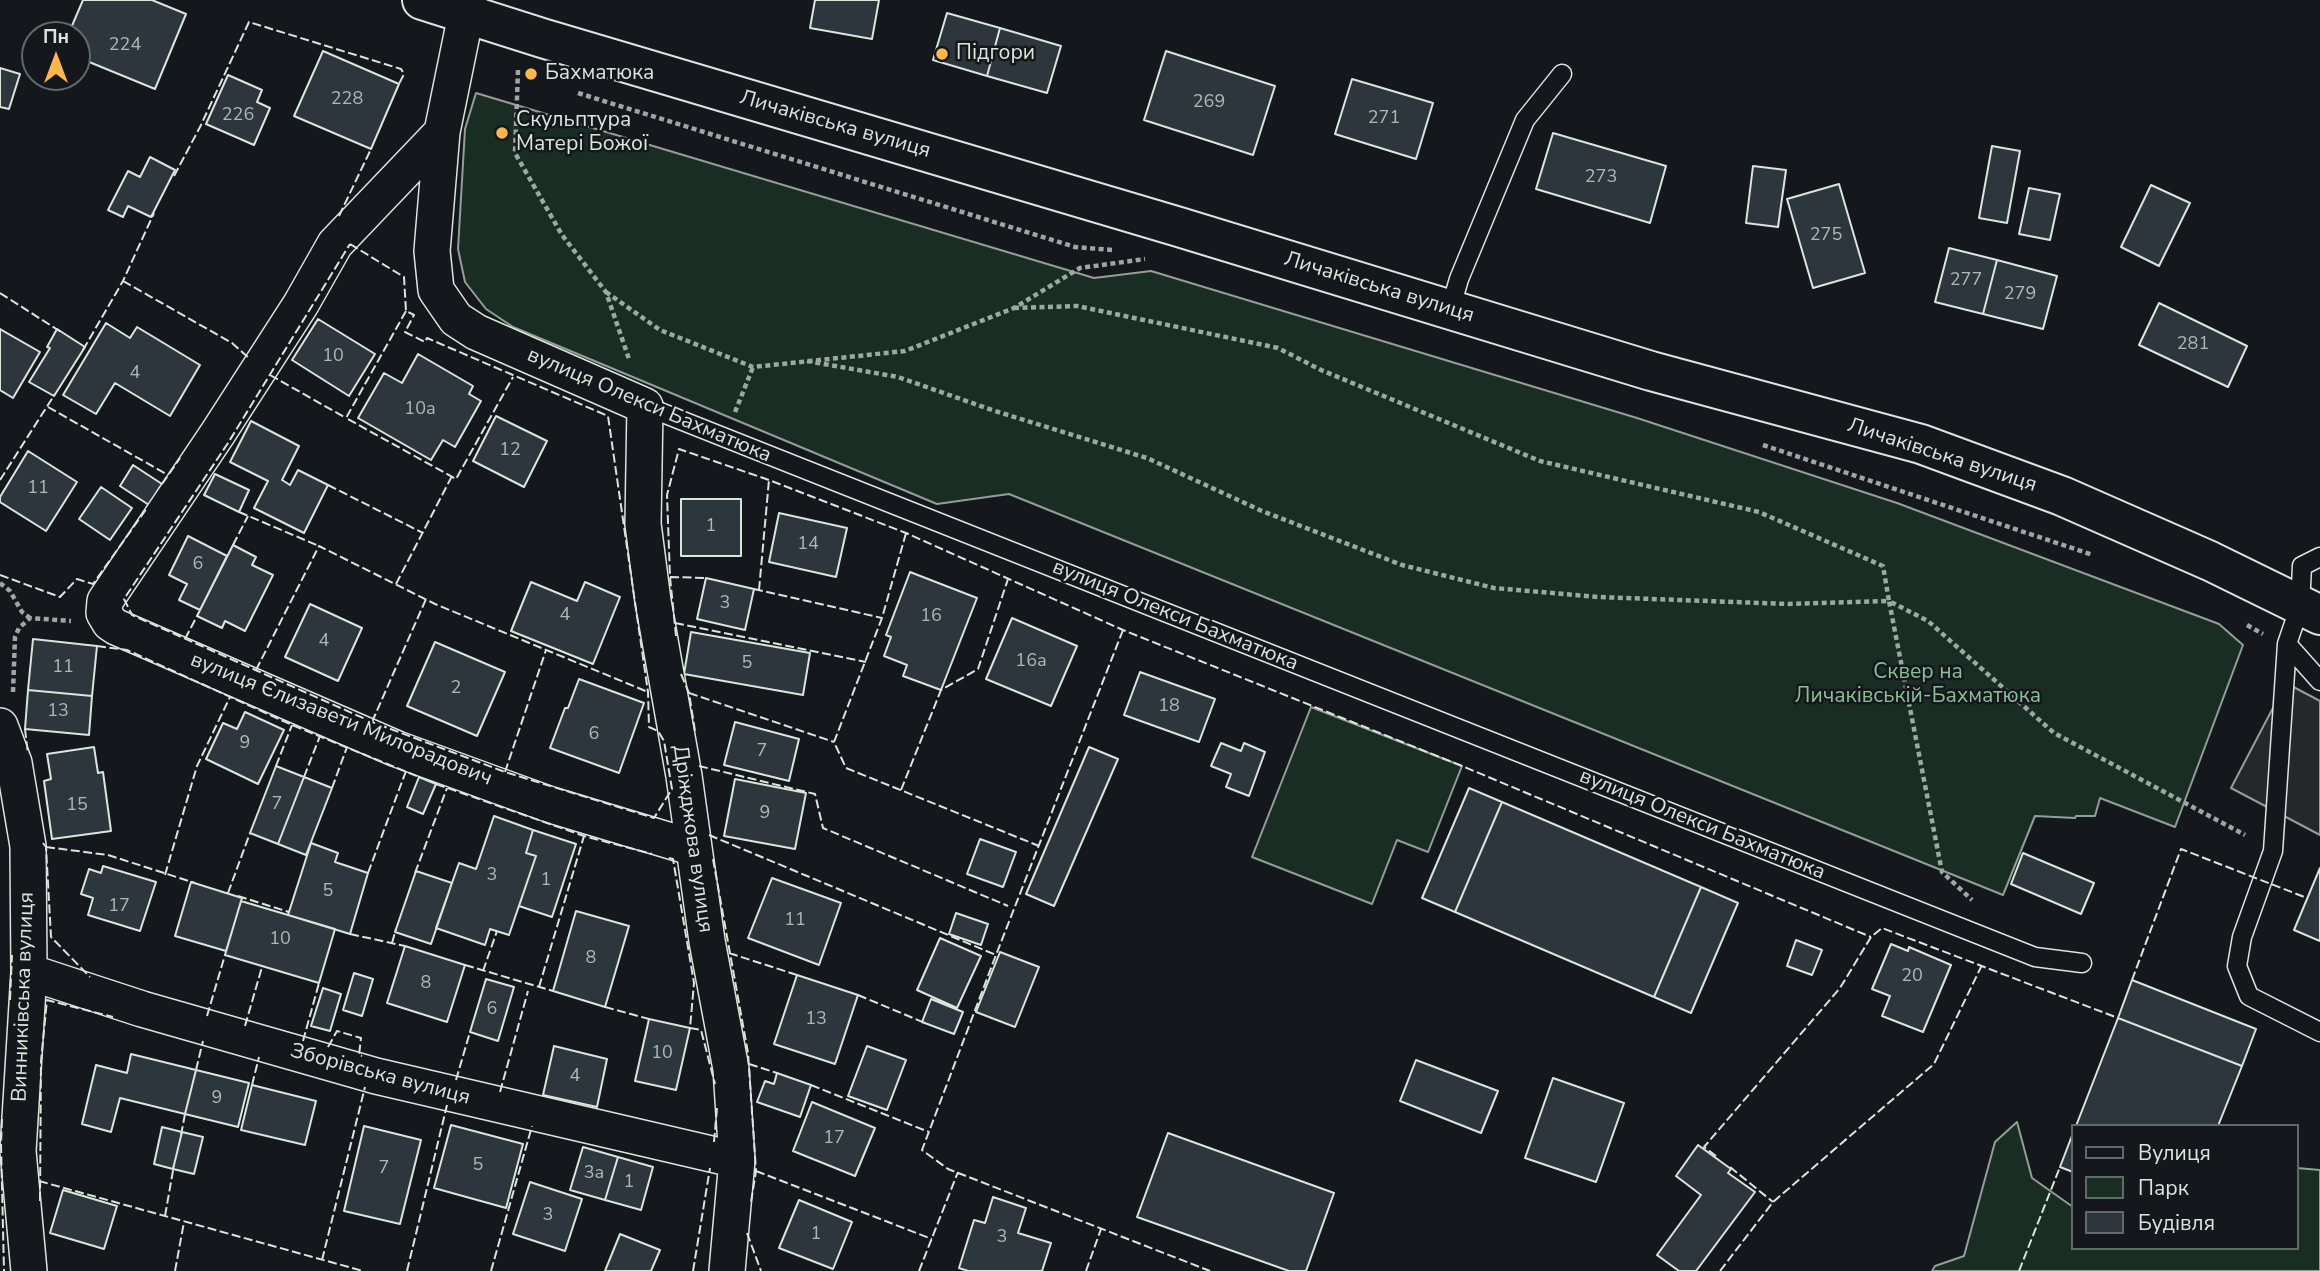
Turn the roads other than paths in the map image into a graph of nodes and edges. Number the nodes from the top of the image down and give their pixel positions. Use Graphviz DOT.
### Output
graph roads {
  1 [pos="422,0"];
  2 [pos="467,6"];
  3 [pos="1562,74"];
  4 [pos="442,132"];
  5 [pos="1450,310"];
  6 [pos="645,406"];
  7 [pos="2320,557"];
  8 [pos="2310,610"];
  9 [pos="2287,644"];
  10 [pos="2320,681"];
  11 [pos="5,726"];
  12 [pos="694,848"];
  13 [pos="2082,963"];
  14 [pos="29,972"];
  15 [pos="2320,1032"];
  16 [pos="737,1160"];
  17 [pos="29,1271"];
  18 [pos="727,1271"];
  1 -- 2 [label="main road, Личаківська вулиця"];
  2 -- 4 [label="street, вулиця Олекси Бахматюка"];
  2 -- 5 [label="main road, Личаківська вулиця"];
  3 -- 5 [label="lane"];
  4 -- 6 [label="street, вулиця Олекси Бахматюка"];
  4 -- 12 [label="street, вулиця Єлизавети Милорадович"];
  5 -- 8 [label="main road, Личаківська вулиця"];
  6 -- 12 [label="street, Дріжджова вулиця"];
  6 -- 13 [label="lane, вулиця Олекси Бахматюка"];
  7 -- 8 [label="lane"];
  8 -- 9 [label="lane"];
  9 -- 10 [label="lane"];
  9 -- 15 [label="lane"];
  11 -- 14 [label="street, Винниківська вулиця"];
  12 -- 16 [label="street, Дріжджова вулиця"];
  14 -- 16 [label="street, Зборівська вулиця"];
  14 -- 17 [label="street, Винниківська вулиця"];
  16 -- 18 [label="street, Дріжджова вулиця"];
}
